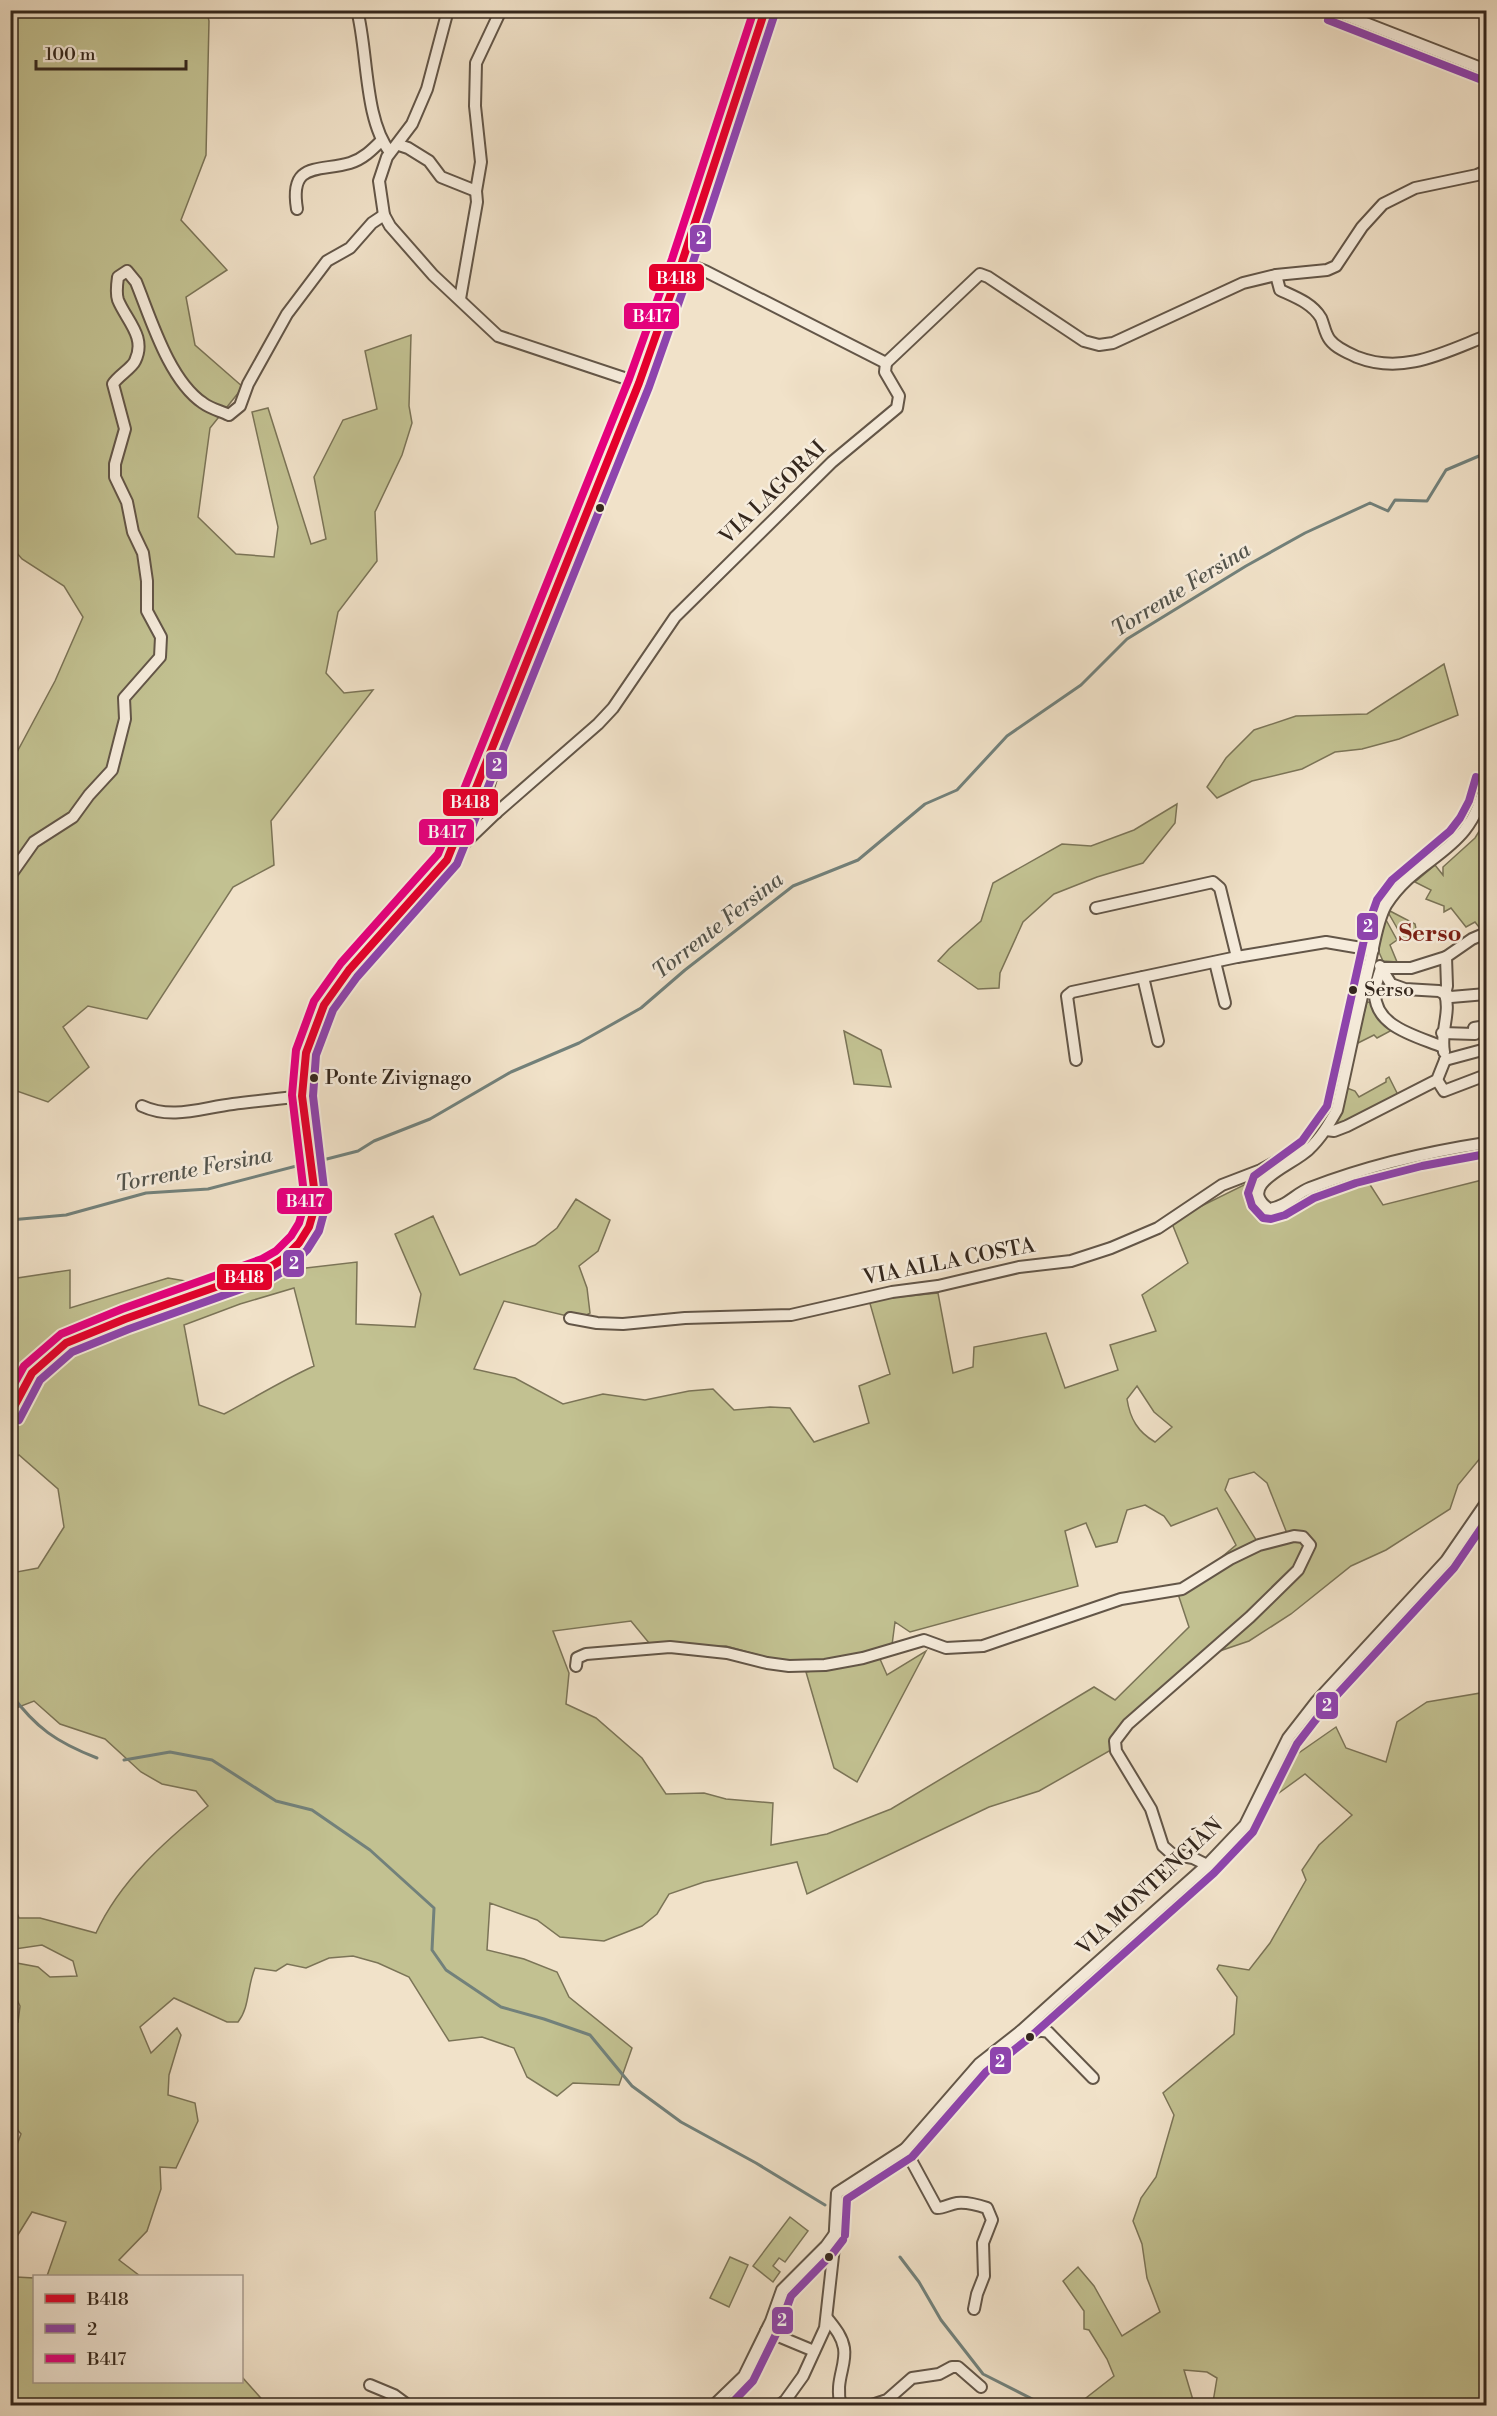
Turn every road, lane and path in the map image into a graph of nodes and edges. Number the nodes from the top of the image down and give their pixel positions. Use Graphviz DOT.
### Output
graph roads {
  1 [pos="357,10"];
  2 [pos="448,10"];
  3 [pos="501,10"];
  4 [pos="765,10"];
  5 [pos="1332,10"];
  6 [pos="1486,70"];
  7 [pos="381,141"];
  8 [pos="394,148"];
  9 [pos="1486,171"];
  10 [pos="476,191"];
  11 [pos="297,209"];
  12 [pos="384,215"];
  13 [pos="682,262"];
  14 [pos="1276,275"];
  15 [pos="460,299"];
  16 [pos="1486,336"];
  17 [pos="886,363"];
  18 [pos="639,383"];
  19 [pos="491,750"];
  20 [pos="1486,780"];
  21 [pos="469,804"];
  22 [pos="496,813"];
  23 [pos="447,860"];
  24 [pos="10,876"];
  25 [pos="1096,908"];
  26 [pos="1486,933"];
  27 [pos="1372,951"];
  28 [pos="1237,957"];
  29 [pos="1446,957"];
  30 [pos="1215,962"];
  31 [pos="1381,968"];
  32 [pos="1143,977"];
  33 [pos="1445,994"];
  34 [pos="1486,994"];
  35 [pos="1224,1003"];
  36 [pos="1486,1026"];
  37 [pos="1442,1033"];
  38 [pos="1158,1041"];
  39 [pos="1443,1047"];
  40 [pos="1486,1049"];
  41 [pos="1076,1060"];
  42 [pos="1445,1060"];
  43 [pos="1486,1075"];
  44 [pos="1437,1080"];
  45 [pos="302,1096"];
  46 [pos="142,1106"];
  47 [pos="1326,1130"];
  48 [pos="1486,1143"];
  49 [pos="1308,1150"];
  50 [pos="570,1318"];
  51 [pos="32,1373"];
  52 [pos="1486,1503"];
  53 [pos="576,1666"];
  54 [pos="1207,1864"];
  55 [pos="1021,2031"];
  56 [pos="1093,2078"];
  57 [pos="905,2149"];
  58 [pos="835,2234"];
  59 [pos="974,2309"];
  60 [pos="827,2318"];
  61 [pos="766,2331"];
  62 [pos="814,2351"];
  63 [pos="370,2385"];
  64 [pos="981,2387"];
  65 [pos="409,2406"];
  66 [pos="713,2406"];
  67 [pos="778,2406"];
  68 [pos="841,2406"];
  69 [pos="869,2406"];
  1 -- 7 [label="street"];
  2 -- 8 [label="street"];
  3 -- 10 [label="street"];
  4 -- 13 [label="main road, VIA LAGORAI"];
  5 -- 6 [label="street"];
  7 -- 8 [label="street"];
  7 -- 11 [label="street"];
  8 -- 10 [label="street"];
  8 -- 12 [label="street"];
  9 -- 14 [label="street"];
  10 -- 15 [label="street"];
  12 -- 15 [label="street"];
  12 -- 24 [label="street"];
  13 -- 17 [label="street"];
  13 -- 18 [label="main road, VIA LAGORAI"];
  14 -- 16 [label="street"];
  14 -- 17 [label="street"];
  15 -- 18 [label="street"];
  17 -- 22 [label="street, VIA LAGORAI"];
  18 -- 19 [label="main road, VIA LAGORAI"];
  19 -- 21 [label="main road, VIA LAGORAI"];
  19 -- 22 [label="street, VIA LAGORAI"];
  20 -- 27 [label="street"];
  21 -- 22 [label="street"];
  21 -- 23 [label="main road, VIA LAGORAI"];
  22 -- 23 [label="street, VIA LAGORAI"];
  23 -- 45 [label="main road, VIA LAGORAI"];
  25 -- 28 [label="street"];
  26 -- 29 [label="street"];
  27 -- 28 [label="street"];
  27 -- 31 [label="street"];
  27 -- 47 [label="street"];
  28 -- 30 [label="street"];
  29 -- 31 [label="street"];
  29 -- 33 [label="street"];
  30 -- 32 [label="street"];
  30 -- 35 [label="street"];
  31 -- 33 [label="street"];
  31 -- 39 [label="street"];
  32 -- 38 [label="street"];
  32 -- 41 [label="street"];
  33 -- 34 [label="street"];
  33 -- 37 [label="street"];
  36 -- 37 [label="street"];
  37 -- 39 [label="street"];
  39 -- 42 [label="street"];
  40 -- 42 [label="street"];
  42 -- 44 [label="street"];
  43 -- 44 [label="street"];
  44 -- 47 [label="street"];
  45 -- 46 [label="street"];
  45 -- 51 [label="main road, VIA LAGORAI"];
  47 -- 49 [label="street"];
  48 -- 49 [label="street"];
  49 -- 50 [label="street, VIA ALLA COSTA"];
  52 -- 54 [label="street, VIA MONTENGIÀN"];
  53 -- 54 [label="street"];
  54 -- 55 [label="street, VIA MONTENGIÀN"];
  55 -- 56 [label="street"];
  55 -- 57 [label="street, VIA MONTENGIÀN"];
  57 -- 58 [label="street, VIA MONTENGIÀN"];
  57 -- 59 [label="street"];
  58 -- 60 [label="street"];
  58 -- 61 [label="street"];
  60 -- 62 [label="street"];
  60 -- 68 [label="street"];
  61 -- 62 [label="street"];
  61 -- 66 [label="street"];
  62 -- 67 [label="street"];
  63 -- 65 [label="street"];
  64 -- 69 [label="street"];
}
